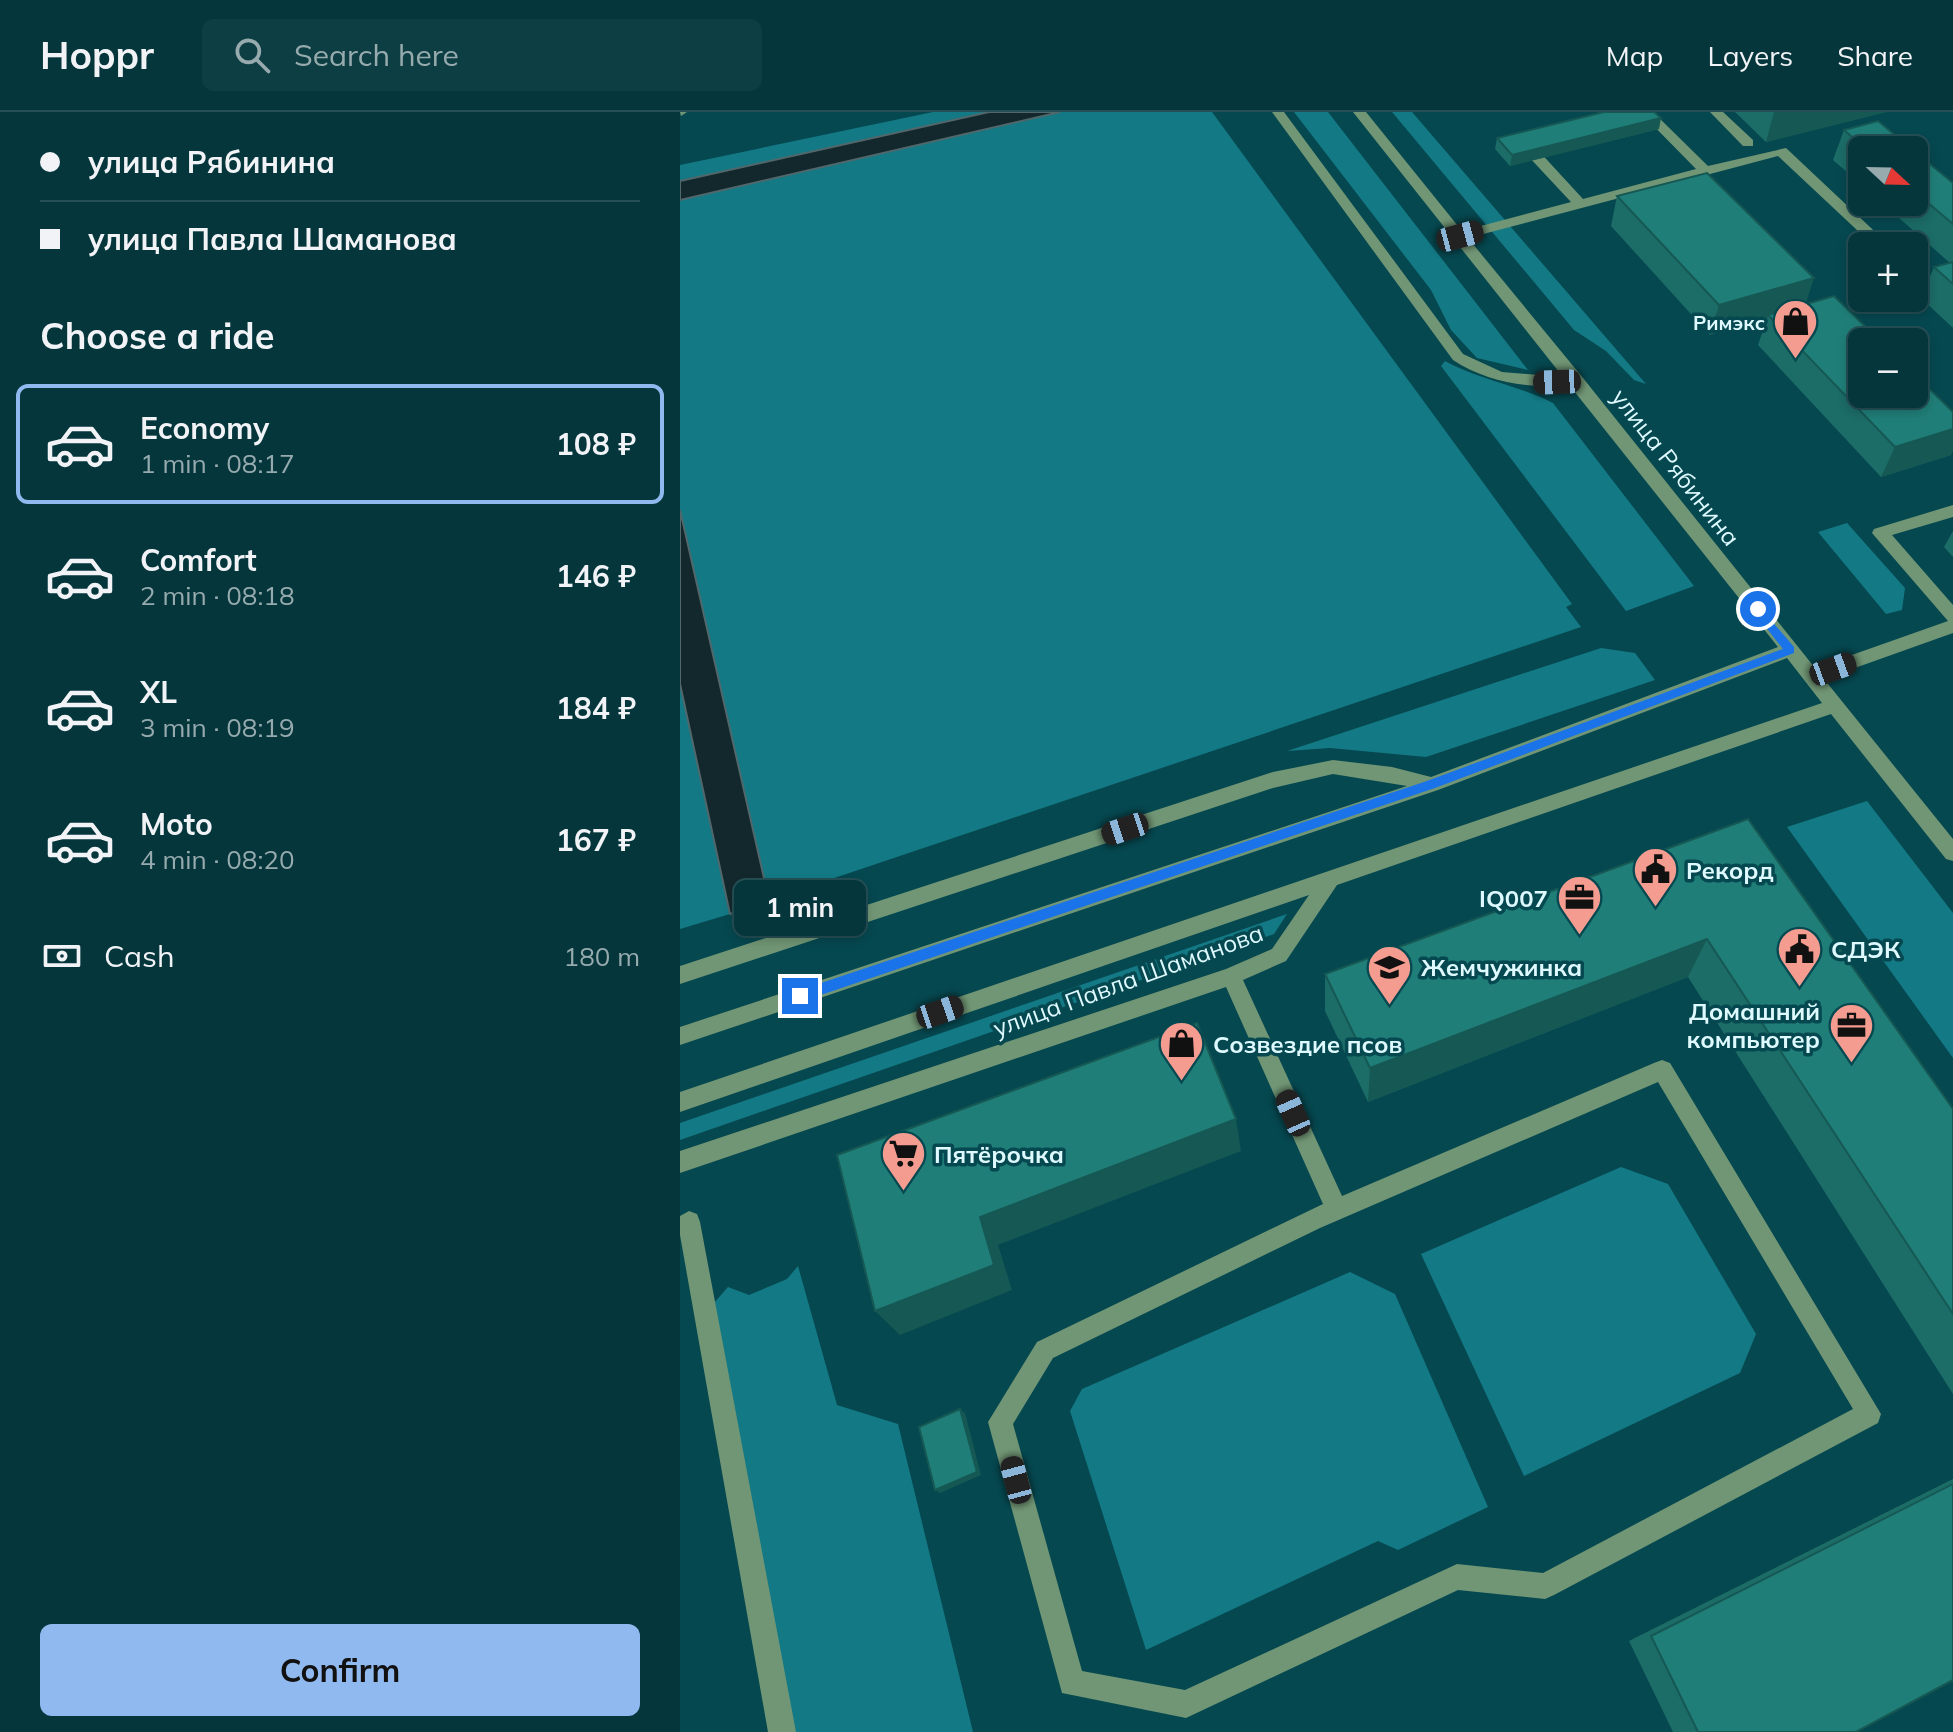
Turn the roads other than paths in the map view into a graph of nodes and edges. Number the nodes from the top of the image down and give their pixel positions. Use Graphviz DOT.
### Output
graph roads {
  1 [pos="1278,112"];
  2 [pos="1359,112"];
  3 [pos="1646,112"];
  4 [pos="1716,112"];
  5 [pos="1533,134"];
  6 [pos="1748,143"];
  7 [pos="1705,171"];
  8 [pos="1580,204"];
  9 [pos="1867,232"];
  10 [pos="1460,236"];
  11 [pos="1578,381"];
  12 [pos="1953,511"];
  13 [pos="1953,616"];
  14 [pos="1953,626"];
  15 [pos="1790,650"];
  16 [pos="1811,677"];
  17 [pos="1834,706"];
  18 [pos="1431,785"];
  19 [pos="1953,853"];
  20 [pos="1331,878"];
  21 [pos="680,975"];
  22 [pos="1231,976"];
  23 [pos="680,1036"];
  24 [pos="680,1102"];
  25 [pos="680,1162"];
  26 [pos="1337,1209"];
  27 [pos="689,1222"];
  28 [pos="782,1732"];
  1 -- 11 [label="street"];
  2 -- 10 [label="street, улица Рябинина"];
  3 -- 7 [label="street"];
  4 -- 6 [label="street"];
  5 -- 8 [label="street"];
  7 -- 8 [label="street"];
  7 -- 9 [label="street"];
  8 -- 10 [label="street"];
  10 -- 11 [label="street, улица Рябинина"];
  11 -- 15 [label="street, улица Рябинина"];
  12 -- 13 [label="street"];
  14 -- 16 [label="street"];
  15 -- 16 [label="street, улица Рябинина"];
  15 -- 18 [label="street"];
  16 -- 17 [label="street, улица Рябинина"];
  17 -- 19 [label="street, улица Рябинина"];
  17 -- 20 [label="street, улица Павла Шаманова"];
  18 -- 21 [label="street"];
  18 -- 23 [label="street"];
  20 -- 22 [label="street, улица Павла Шаманова"];
  20 -- 24 [label="street, улица Павла Шаманова"];
  22 -- 25 [label="street, улица Павла Шаманова"];
  22 -- 26 [label="street"];
  26 -- 26 [label="street"];
  27 -- 28 [label="street"];
}
